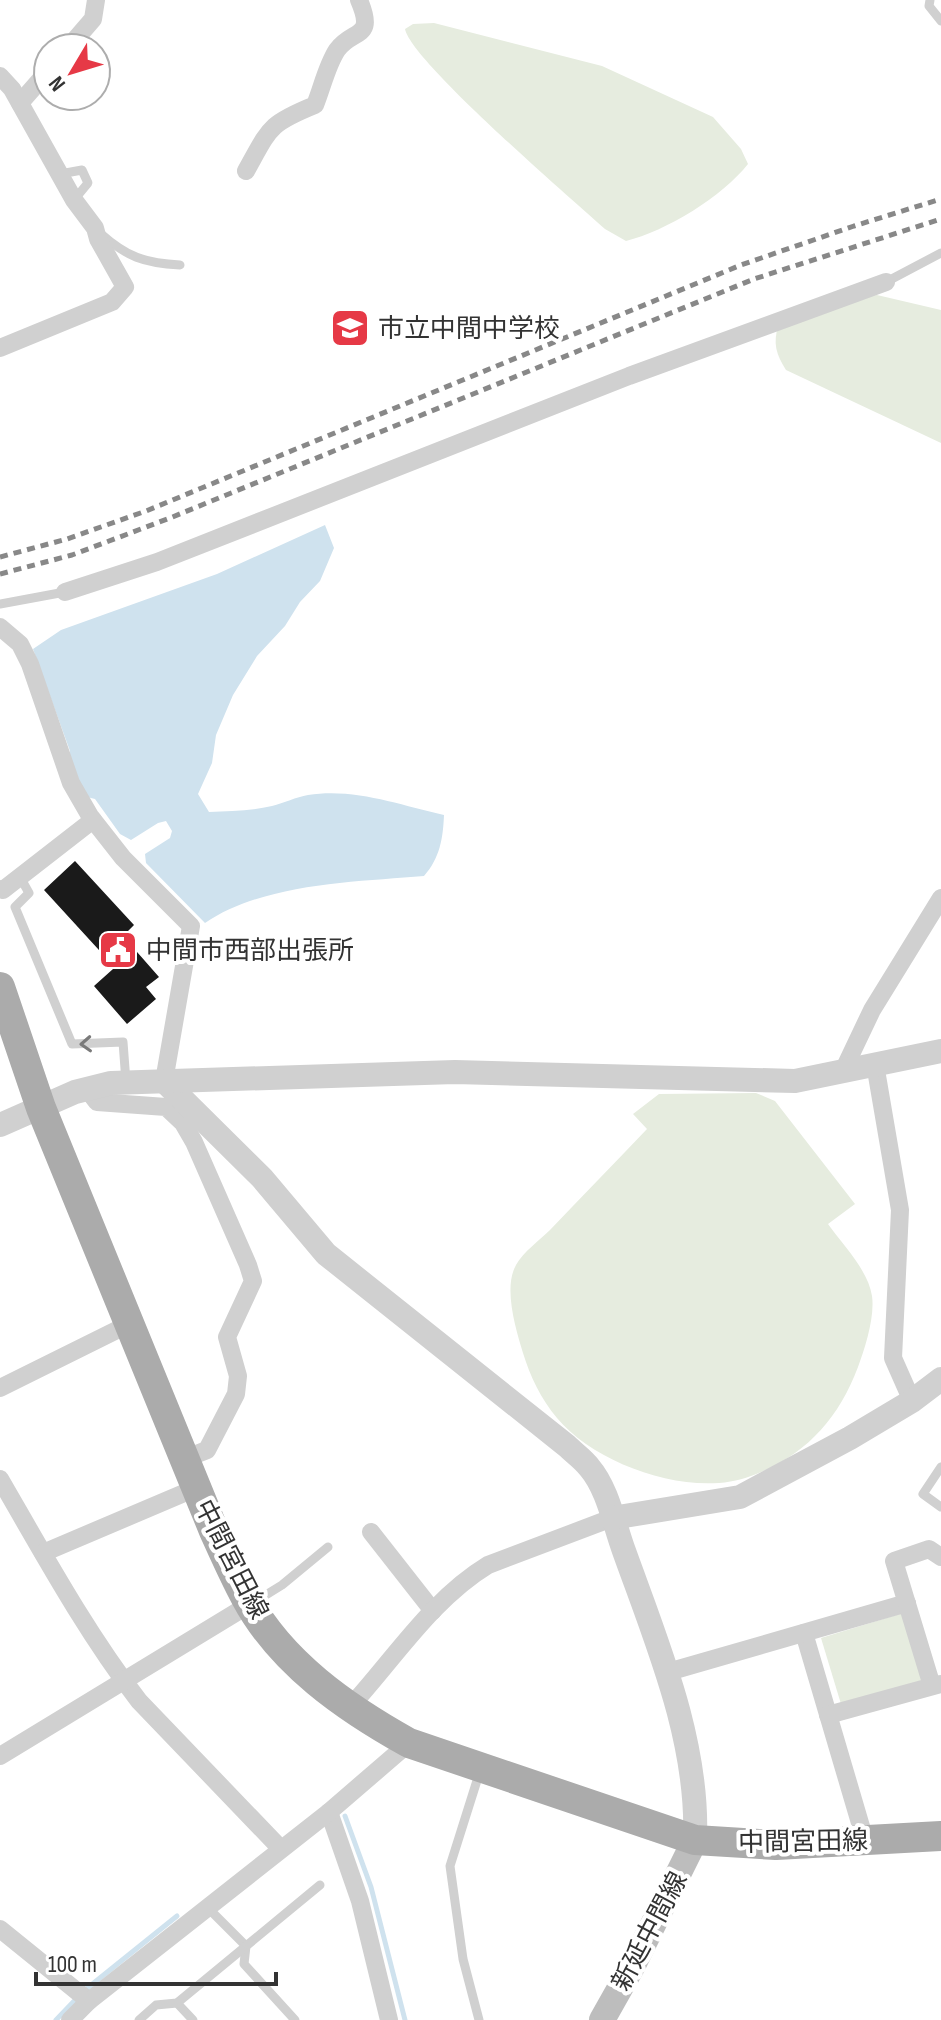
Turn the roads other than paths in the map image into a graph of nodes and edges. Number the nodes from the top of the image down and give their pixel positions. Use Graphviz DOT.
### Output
graph roads {
  1 [pos="96,0"];
  2 [pos="359,0"];
  3 [pos="930,0"];
  4 [pos="941,21"];
  5 [pos="82,32"];
  6 [pos="0,76"];
  7 [pos="32,89"];
  8 [pos="20,103"];
  9 [pos="246,171"];
  10 [pos="95,228"];
  11 [pos="941,253"];
  12 [pos="180,265"];
  13 [pos="886,282"];
  14 [pos="0,348"];
  15 [pos="65,592"];
  16 [pos="0,604"];
  17 [pos="0,627"];
  18 [pos="93,820"];
  19 [pos="20,877"];
  20 [pos="0,889"];
  21 [pos="941,898"];
  22 [pos="0,987"];
  23 [pos="941,1051"];
  24 [pos="875,1064"];
  25 [pos="843,1071"];
  26 [pos="164,1081"];
  27 [pos="126,1082"];
  28 [pos="87,1089"];
  29 [pos="41,1108"];
  30 [pos="0,1125"];
  31 [pos="129,1324"];
  32 [pos="0,1388"];
  33 [pos="931,1392"];
  34 [pos="184,1459"];
  35 [pos="941,1467"];
  36 [pos="0,1479"];
  37 [pos="196,1488"];
  38 [pos="941,1507"];
  39 [pos="612,1518"];
  40 [pos="371,1532"];
  41 [pos="328,1547"];
  42 [pos="43,1553"];
  43 [pos="941,1557"];
  44 [pos="907,1603"];
  45 [pos="250,1604"];
  46 [pos="433,1611"];
  47 [pos="804,1633"];
  48 [pos="668,1672"];
  49 [pos="122,1680"];
  50 [pos="937,1685"];
  51 [pos="350,1707"];
  52 [pos="828,1715"];
  53 [pos="409,1743"];
  54 [pos="0,1756"];
  55 [pos="480,1770"];
  56 [pos="329,1812"];
  57 [pos="941,1836"];
  58 [pos="695,1840"];
  59 [pos="865,1840"];
  60 [pos="281,1849"];
  61 [pos="320,1885"];
  62 [pos="207,1907"];
  63 [pos="0,1929"];
  64 [pos="246,1946"];
  65 [pos="177,2003"];
  66 [pos="83,2012"];
  67 [pos="139,2020"];
  68 [pos="193,2020"];
  69 [pos="295,2020"];
  70 [pos="389,2020"];
  71 [pos="479,2020"];
  72 [pos="602,2020"];
  1 -- 5 [label="street"];
  2 -- 9 [label="street"];
  3 -- 4 [label="lane"];
  6 -- 8 [label="street"];
  7 -- 8 [label="street"];
  8 -- 10 [label="street"];
  10 -- 12 [label="lane"];
  10 -- 14 [label="street"];
  11 -- 13 [label="lane"];
  13 -- 15 [label="street"];
  15 -- 16 [label="lane"];
  17 -- 18 [label="street"];
  18 -- 19 [label="street"];
  18 -- 26 [label="street"];
  19 -- 20 [label="street"];
  27 -- 19 [label="lane, one-way"];
  21 -- 25 [label="street"];
  22 -- 29 [label="main road, 中間宮田線"];
  23 -- 24 [label="street"];
  24 -- 25 [label="street"];
  24 -- 33 [label="street"];
  25 -- 26 [label="street"];
  26 -- 27 [label="street"];
  26 -- 39 [label="street"];
  27 -- 28 [label="street"];
  28 -- 29 [label="street"];
  28 -- 34 [label="street"];
  29 -- 30 [label="street"];
  29 -- 31 [label="main road, 中間宮田線"];
  31 -- 32 [label="street"];
  31 -- 34 [label="main road, 中間宮田線"];
  33 -- 39 [label="street"];
  34 -- 37 [label="main road, 中間宮田線"];
  35 -- 38 [label="lane"];
  36 -- 42 [label="street"];
  37 -- 42 [label="street"];
  37 -- 45 [label="main road, 中間宮田線"];
  39 -- 46 [label="street"];
  39 -- 48 [label="street"];
  40 -- 46 [label="street"];
  41 -- 45 [label="lane"];
  42 -- 49 [label="street"];
  43 -- 44 [label="street"];
  44 -- 47 [label="street"];
  44 -- 50 [label="street"];
  45 -- 49 [label="street"];
  45 -- 51 [label="main road, 中間宮田線"];
  46 -- 51 [label="street"];
  47 -- 48 [label="street"];
  47 -- 52 [label="street"];
  48 -- 58 [label="street"];
  49 -- 54 [label="street"];
  49 -- 60 [label="street"];
  50 -- 52 [label="street"];
  51 -- 53 [label="main road, 中間宮田線"];
  52 -- 59 [label="street"];
  53 -- 55 [label="main road, 中間宮田線"];
  53 -- 56 [label="street"];
  55 -- 58 [label="main road, 中間宮田線"];
  55 -- 71 [label="lane"];
  56 -- 60 [label="street"];
  56 -- 70 [label="street"];
  57 -- 59 [label="main road, 中間宮田線"];
  58 -- 59 [label="main road, 中間宮田線"];
  58 -- 72 [label="main road, 新延中間線"];
  60 -- 62 [label="street"];
  61 -- 64 [label="lane"];
  62 -- 64 [label="lane"];
  62 -- 66 [label="street"];
  63 -- 66 [label="street"];
  64 -- 65 [label="lane"];
  64 -- 69 [label="lane"];
  65 -- 67 [label="lane"];
  65 -- 68 [label="lane"];
}
